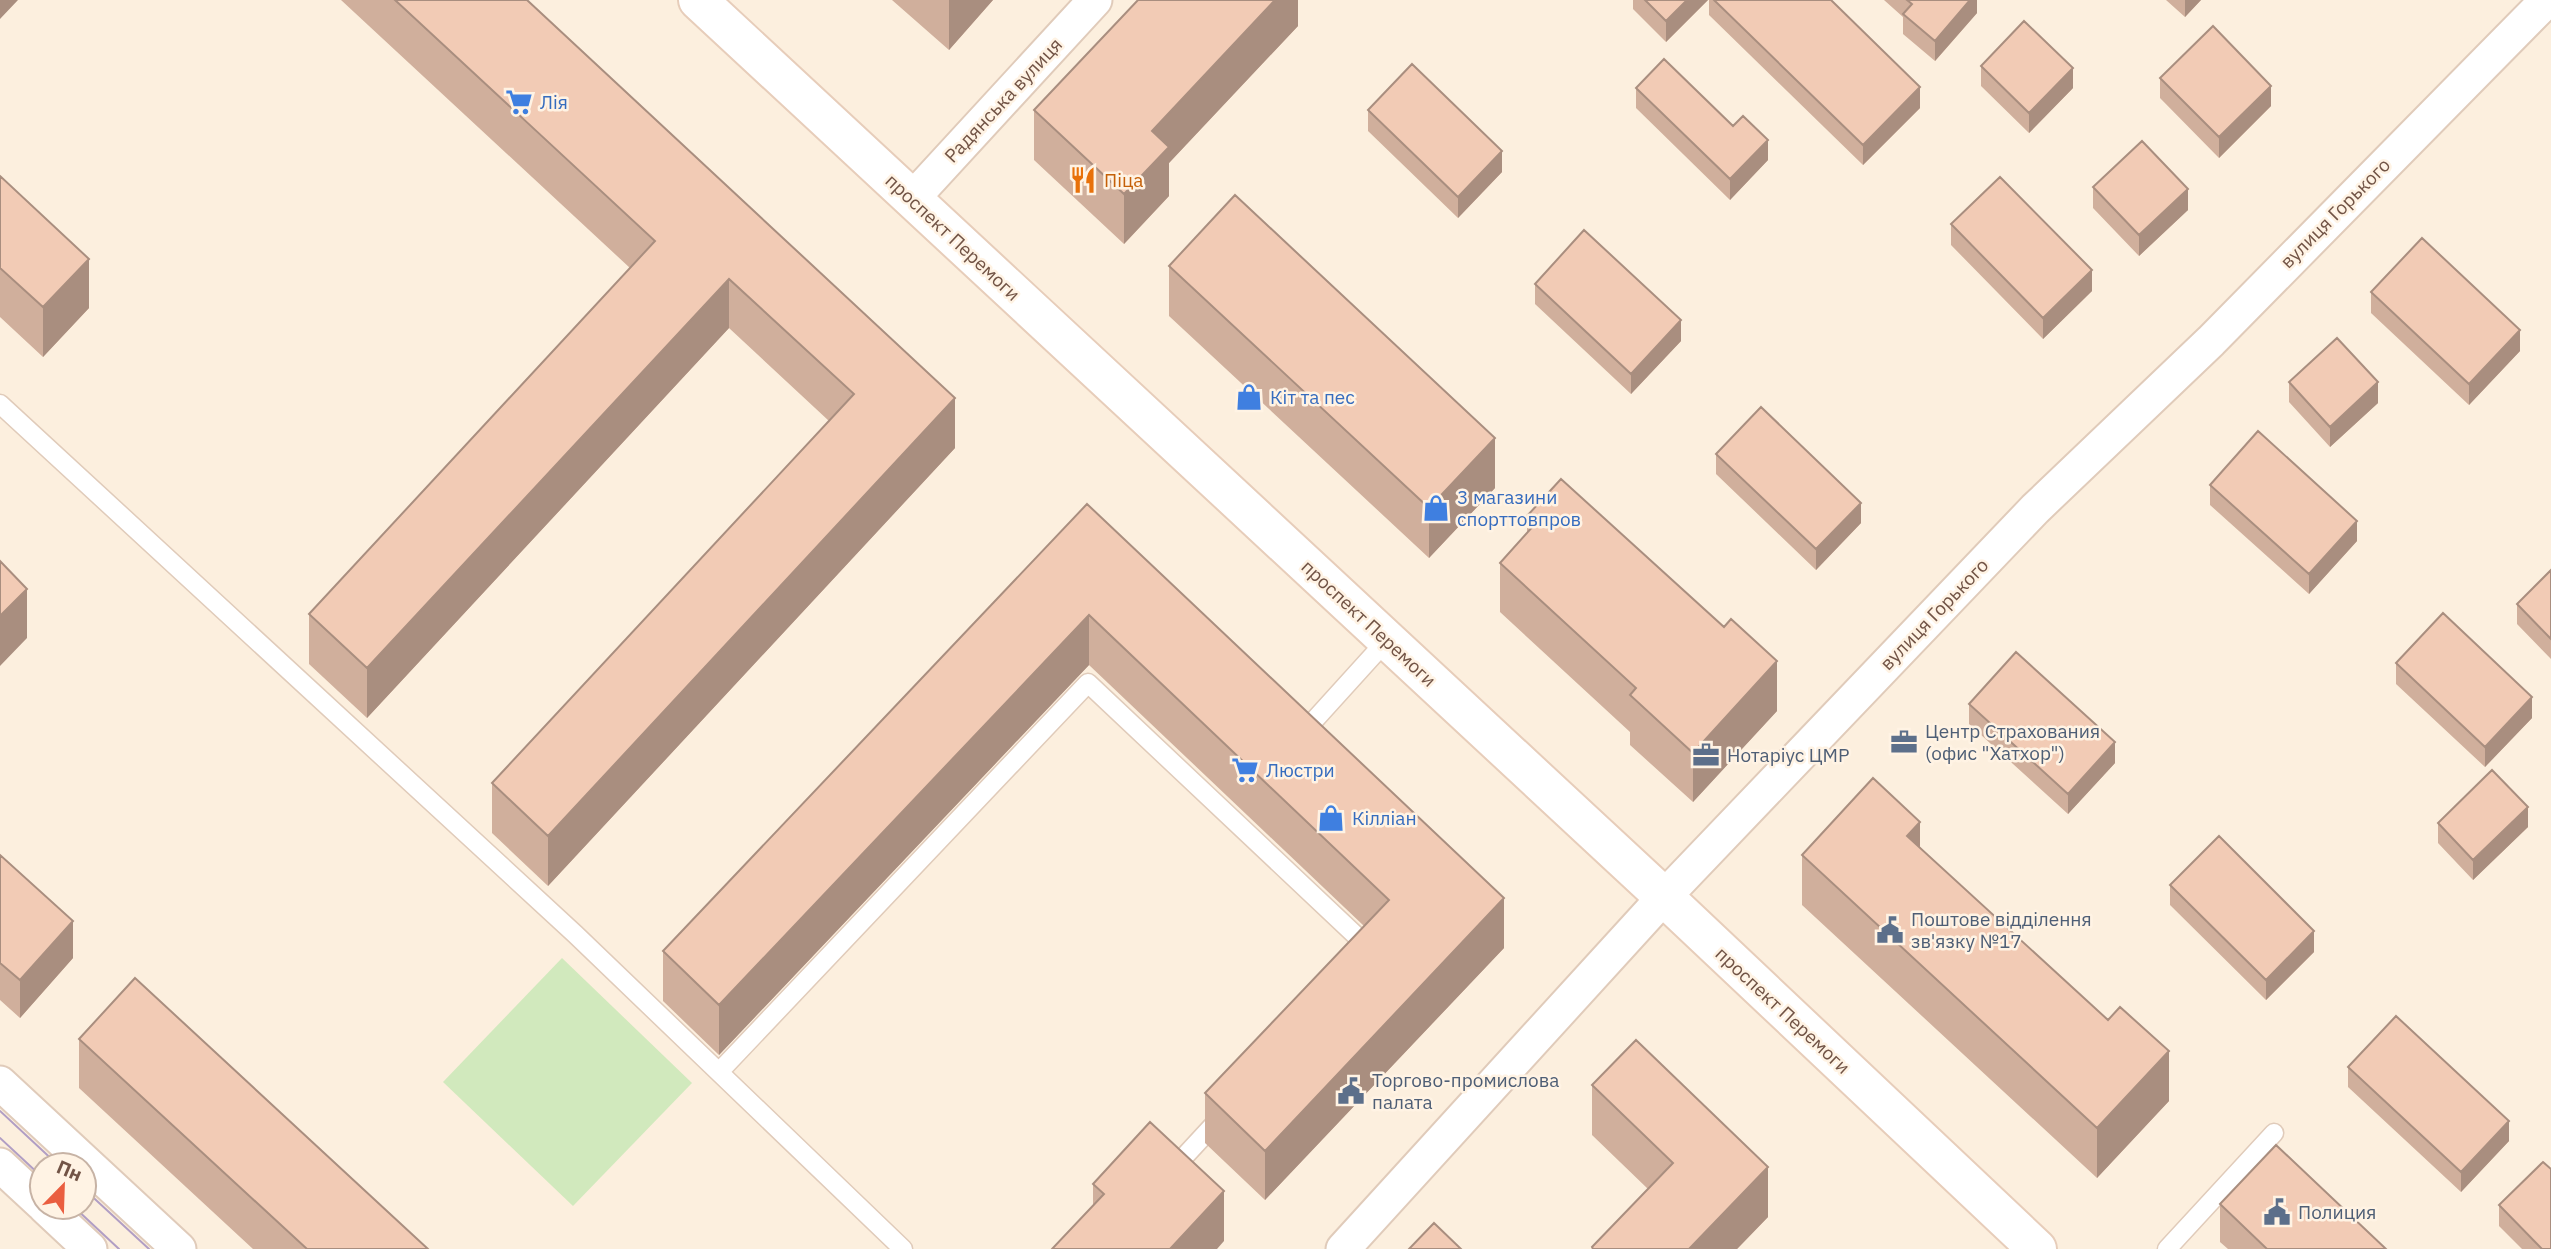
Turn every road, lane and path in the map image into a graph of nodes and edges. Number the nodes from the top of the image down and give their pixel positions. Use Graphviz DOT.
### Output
graph roads {
  1 [pos="698,0"];
  2 [pos="1095,0"];
  3 [pos="2547,0"];
  4 [pos="912,199"];
  5 [pos="0,404"];
  6 [pos="1387,640"];
  7 [pos="1291,747"];
  8 [pos="1664,897"];
  9 [pos="1350,968"];
  10 [pos="719,1072"];
  11 [pos="0,1083"];
  12 [pos="1235,1101"];
  13 [pos="2274,1133"];
  14 [pos="1150,1161"];
  15 [pos="0,1165"];
  16 [pos="28,1192"];
  17 [pos="59,1221"];
  18 [pos="90,1249"];
  19 [pos="179,1249"];
  20 [pos="903,1249"];
  21 [pos="1343,1249"];
  22 [pos="2037,1249"];
  23 [pos="2167,1249"];
  1 -- 4 [label="main road, проспект Перемоги"];
  2 -- 4 [label="street, Радянська вулиця"];
  3 -- 8 [label="street, вулиця Горького"];
  4 -- 6 [label="main road, проспект Перемоги"];
  5 -- 10 [label="lane"];
  6 -- 7 [label="lane"];
  6 -- 8 [label="main road, проспект Перемоги"];
  8 -- 21 [label="street, вулиця Горького"];
  8 -- 22 [label="main road, проспект Перемоги"];
  9 -- 10 [label="lane"];
  10 -- 20 [label="lane"];
  11 -- 19 [label="street"];
  12 -- 14 [label="lane"];
  13 -- 23 [label="lane"];
  15 -- 16 [label="street"];
  17 -- 18 [label="street"];
}
